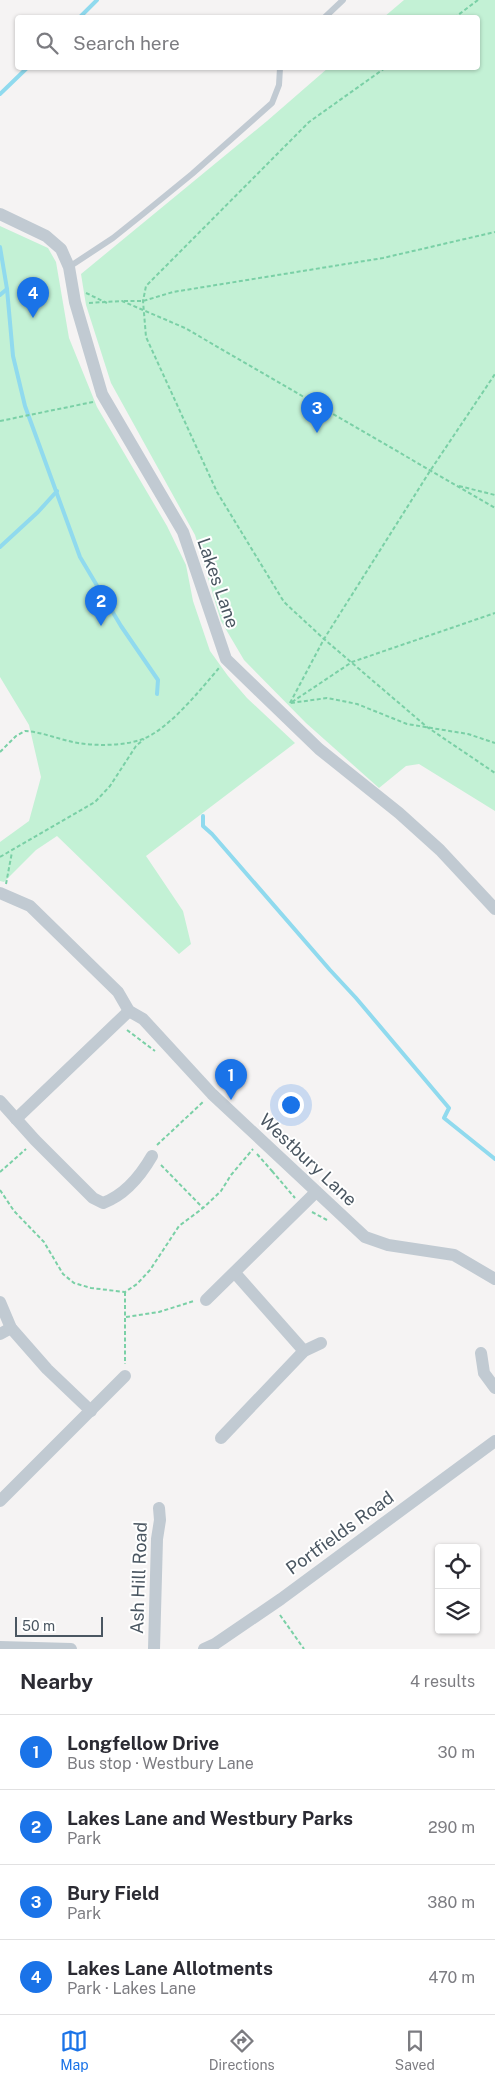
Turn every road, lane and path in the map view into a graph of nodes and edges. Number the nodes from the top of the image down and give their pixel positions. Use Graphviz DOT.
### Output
graph roads {
  1 [pos="344,0"];
  2 [pos="478,0"];
  3 [pos="327,15"];
  4 [pos="458,15"];
  5 [pos="280,70"];
  6 [pos="382,70"];
  7 [pos="0,214"];
  8 [pos="495,232"];
  9 [pos="69,267"];
  10 [pos="122,301"];
  11 [pos="143,301"];
  12 [pos="75,302"];
  13 [pos="108,303"];
  14 [pos="144,310"];
  15 [pos="495,374"];
  16 [pos="105,400"];
  17 [pos="0,421"];
  18 [pos="430,471"];
  19 [pos="454,485"];
  20 [pos="495,495"];
  21 [pos="495,508"];
  22 [pos="495,613"];
  23 [pos="324,639"];
  24 [pos="226,659"];
  25 [pos="352,662"];
  26 [pos="290,703"];
  27 [pos="279,711"];
  28 [pos="427,727"];
  29 [pos="145,738"];
  30 [pos="495,743"];
  31 [pos="0,752"];
  32 [pos="495,773"];
  33 [pos="13,850"];
  34 [pos="0,857"];
  35 [pos="2,893"];
  36 [pos="495,909"];
  37 [pos="129,1011"];
  38 [pos="116,1022"];
  39 [pos="156,1052"];
  40 [pos="0,1101"];
  41 [pos="203,1101"];
  42 [pos="16,1119"];
  43 [pos="35,1140"];
  44 [pos="253,1150"];
  45 [pos="152,1156"];
  46 [pos="272,1171"];
  47 [pos="0,1172"];
  48 [pos="0,1190"];
  49 [pos="316,1192"];
  50 [pos="303,1206"];
  51 [pos="203,1208"];
  52 [pos="327,1220"];
  53 [pos="235,1273"];
  54 [pos="495,1279"];
  55 [pos="125,1292"];
  56 [pos="206,1300"];
  57 [pos="0,1302"];
  58 [pos="126,1317"];
  59 [pos="11,1328"];
  60 [pos="0,1334"];
  61 [pos="321,1343"];
  62 [pos="304,1351"];
  63 [pos="481,1353"];
  64 [pos="125,1376"];
  65 [pos="495,1388"];
  66 [pos="91,1411"];
  67 [pos="221,1438"];
  68 [pos="495,1441"];
  69 [pos="0,1501"];
  70 [pos="159,1508"];
  71 [pos="272,1605"];
  72 [pos="0,1647"];
  73 [pos="71,1649"];
  74 [pos="154,1649"];
  75 [pos="204,1649"];
  76 [pos="304,1649"];
  1 -- 3 [label="lane"];
  2 -- 4 [label="path"];
  5 -- 9 [label="lane"];
  6 -- 11 [label="path"];
  7 -- 9 [label="street, Lakes Lane"];
  8 -- 11 [label="path"];
  9 -- 12 [label="street, Lakes Lane"];
  10 -- 11 [label="path"];
  10 -- 13 [label="path"];
  10 -- 14 [label="path"];
  11 -- 14 [label="path"];
  12 -- 13 [label="path"];
  12 -- 13 [label="path"];
  12 -- 16 [label="street, Lakes Lane"];
  14 -- 18 [label="path"];
  14 -- 23 [label="path"];
  15 -- 18 [label="path"];
  16 -- 17 [label="path"];
  16 -- 24 [label="street, Lakes Lane"];
  18 -- 19 [label="path"];
  18 -- 23 [label="path"];
  19 -- 20 [label="path"];
  19 -- 21 [label="path"];
  22 -- 25 [label="path"];
  23 -- 25 [label="path"];
  23 -- 26 [label="path"];
  24 -- 27 [label="street, Lakes Lane"];
  24 -- 29 [label="path"];
  25 -- 26 [label="path"];
  25 -- 28 [label="path"];
  26 -- 27 [label="path"];
  26 -- 28 [label="path"];
  27 -- 36 [label="street, Lakes Lane"];
  28 -- 30 [label="path"];
  28 -- 32 [label="path"];
  29 -- 31 [label="path"];
  29 -- 33 [label="path"];
  33 -- 34 [label="path"];
  33 -- 35 [label="path"];
  35 -- 37 [label="street, Westbury Lane"];
  37 -- 38 [label="street"];
  37 -- 49 [label="street, Westbury Lane"];
  38 -- 39 [label="path"];
  38 -- 42 [label="street"];
  40 -- 42 [label="street"];
  41 -- 45 [label="path"];
  42 -- 43 [label="street"];
  43 -- 45 [label="street"];
  43 -- 47 [label="path"];
  44 -- 51 [label="path"];
  45 -- 51 [label="path"];
  46 -- 50 [label="path"];
  48 -- 55 [label="path"];
  49 -- 50 [label="street"];
  49 -- 54 [label="street, Westbury Lane"];
  50 -- 52 [label="path"];
  50 -- 53 [label="street"];
  51 -- 55 [label="path"];
  53 -- 56 [label="street"];
  53 -- 62 [label="street"];
  55 -- 58 [label="path"];
  56 -- 58 [label="path"];
  57 -- 59 [label="street"];
  58 -- 64 [label="path"];
  59 -- 60 [label="street"];
  59 -- 66 [label="street"];
  61 -- 62 [label="street"];
  62 -- 67 [label="street"];
  63 -- 65 [label="street"];
  64 -- 66 [label="street"];
  66 -- 69 [label="street"];
  68 -- 71 [label="street, Portfields Road"];
  70 -- 74 [label="street, Ash Hill Road"];
  71 -- 75 [label="street, Portfields Road"];
  71 -- 76 [label="path"];
  72 -- 73 [label="street"];
}
